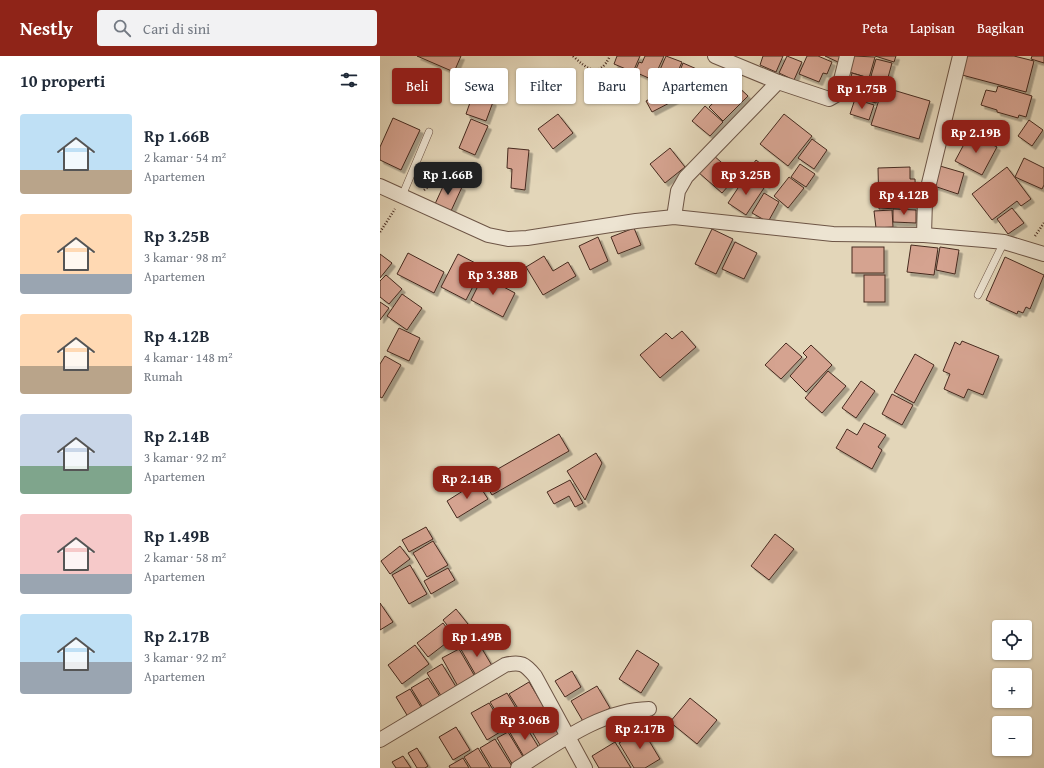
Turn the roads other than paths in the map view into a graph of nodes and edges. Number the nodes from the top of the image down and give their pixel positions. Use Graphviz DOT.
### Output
graph roads {
  1 [pos="715,56"];
  2 [pos="847,56"];
  3 [pos="960,56"];
  4 [pos="778,82"];
  5 [pos="429,132"];
  6 [pos="380,186"];
  7 [pos="402,196"];
  8 [pos="674,217"];
  9 [pos="924,235"];
  10 [pos="1004,242"];
  11 [pos="1044,254"];
  12 [pos="978,295"];
  13 [pos="650,709"];
  14 [pos="568,737"];
  15 [pos="380,740"];
  16 [pos="518,768"];
  17 [pos="585,768"];
  1 -- 4 [label="street"];
  2 -- 4 [label="street"];
  3 -- 9 [label="street"];
  4 -- 8 [label="street"];
  5 -- 7 [label="lane"];
  6 -- 7 [label="street"];
  7 -- 8 [label="street"];
  8 -- 9 [label="street"];
  9 -- 10 [label="street"];
  10 -- 11 [label="street"];
  10 -- 12 [label="lane"];
  13 -- 14 [label="street"];
  14 -- 15 [label="street"];
  14 -- 16 [label="street"];
  14 -- 17 [label="street"];
}
